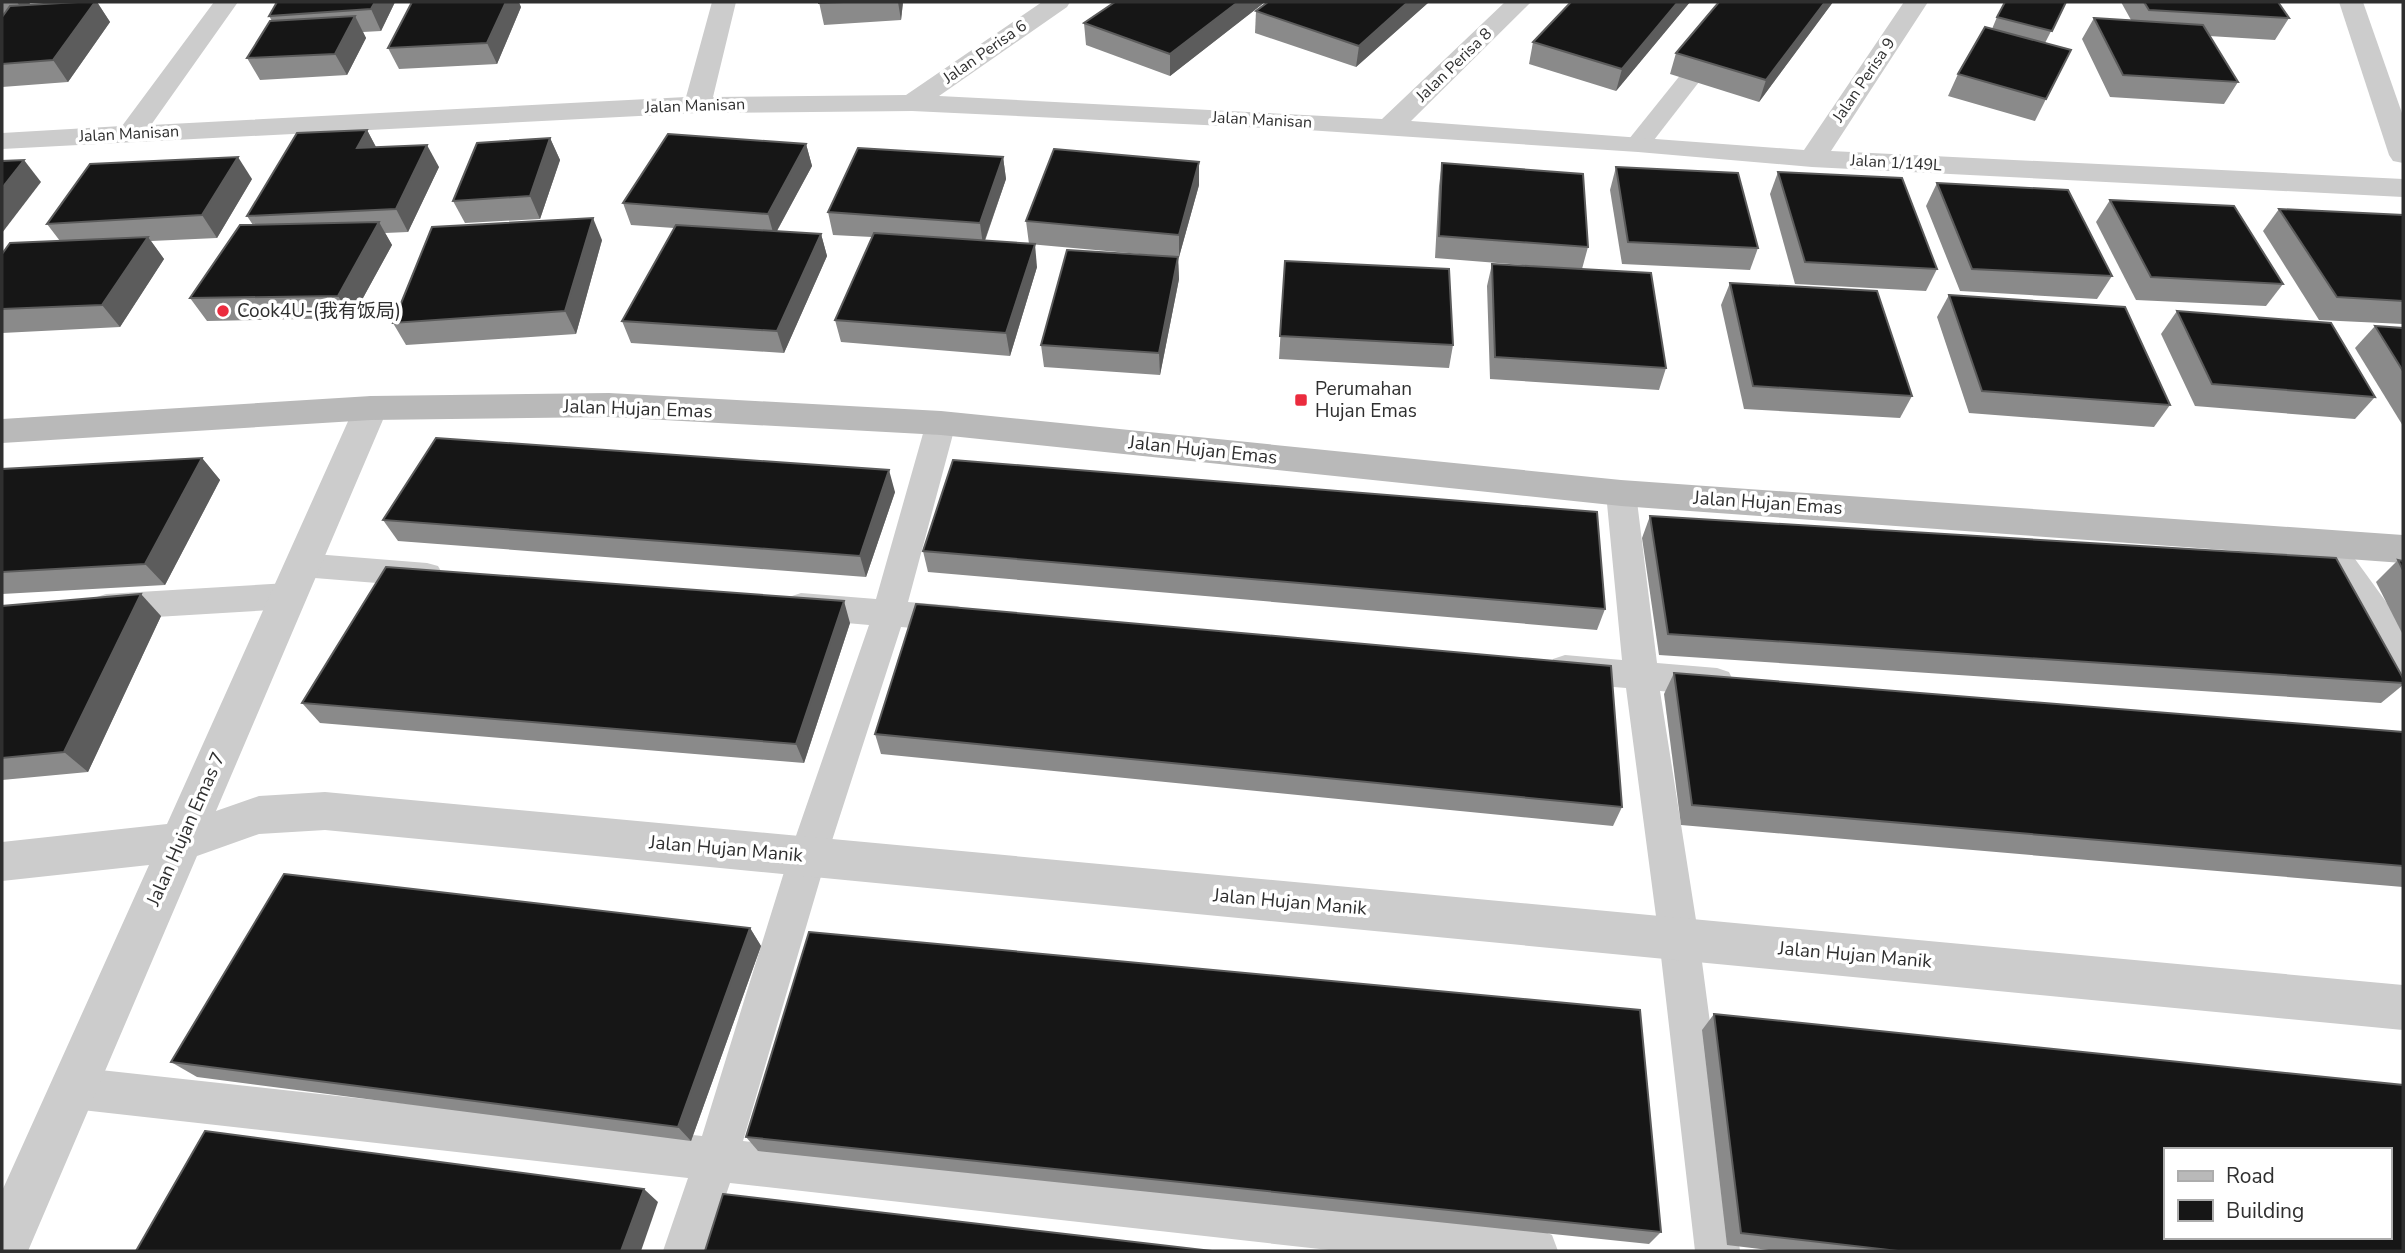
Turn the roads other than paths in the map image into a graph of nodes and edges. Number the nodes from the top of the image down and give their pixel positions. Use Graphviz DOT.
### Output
graph roads {
  1 [pos="226,2"];
  2 [pos="724,2"];
  3 [pos="1058,2"];
  4 [pos="1518,2"];
  5 [pos="1750,2"];
  6 [pos="1916,2"];
  7 [pos="2351,2"];
  8 [pos="912,103"];
  9 [pos="697,105"];
  10 [pos="1389,127"];
  11 [pos="131,134"];
  12 [pos="2,141"];
  13 [pos="1638,144"];
  14 [pos="2403,156"];
  15 [pos="1812,159"];
  16 [pos="2403,188"];
  17 [pos="371,408"];
  18 [pos="942,423"];
  19 [pos="2,431"];
  20 [pos="1621,493"];
  21 [pos="2328,545"];
  22 [pos="2403,549"];
  23 [pos="452,577"];
  24 [pos="295,580"];
  25 [pos="766,603"];
  26 [pos="70,610"];
  27 [pos="889,613"];
  28 [pos="986,621"];
  29 [pos="2403,660"];
  30 [pos="1529,666"];
  31 [pos="1641,676"];
  32 [pos="1752,685"];
  33 [pos="181,842"];
  34 [pos="808,856"];
  35 [pos="2,861"];
  36 [pos="1679,939"];
  37 [pos="2403,1007"];
  38 [pos="72,1088"];
  39 [pos="716,1160"];
  40 [pos="2,1250"];
  41 [pos="685,1251"];
  42 [pos="1535,1251"];
  43 [pos="1718,1251"];
  1 -- 11 [label="street"];
  2 -- 9 [label="street"];
  3 -- 8 [label="street, Jalan Perisa 6"];
  4 -- 10 [label="street, Jalan Perisa 8"];
  5 -- 13 [label="lane"];
  6 -- 15 [label="street, Jalan Perisa 9"];
  7 -- 14 [label="street"];
  8 -- 9 [label="street, Jalan Manisan"];
  8 -- 10 [label="street, Jalan Manisan"];
  9 -- 11 [label="street, Jalan Manisan"];
  10 -- 13 [label="street, Jalan 1/149L"];
  11 -- 12 [label="street, Jalan Manisan"];
  13 -- 15 [label="street, Jalan 1/149L"];
  15 -- 16 [label="street, Jalan 1/149L"];
  17 -- 18 [label="street, Jalan Hujan Emas"];
  17 -- 19 [label="street, Jalan Hujan Emas"];
  17 -- 24 [label="street, Jalan Hujan Emas 7"];
  18 -- 20 [label="street, Jalan Hujan Emas"];
  18 -- 27 [label="lane"];
  20 -- 21 [label="street, Jalan Hujan Emas"];
  20 -- 31 [label="lane"];
  21 -- 22 [label="street, Jalan Hujan Emas"];
  21 -- 29 [label="lane"];
  23 -- 24 [label="lane"];
  24 -- 26 [label="lane"];
  24 -- 33 [label="street, Jalan Hujan Emas 7"];
  25 -- 27 [label="lane"];
  27 -- 28 [label="lane"];
  27 -- 34 [label="lane"];
  30 -- 31 [label="lane"];
  31 -- 32 [label="lane"];
  31 -- 36 [label="lane"];
  33 -- 34 [label="street, Jalan Hujan Manik"];
  33 -- 35 [label="street, Jalan Hujan Manik"];
  33 -- 38 [label="street, Jalan Hujan Emas 7"];
  34 -- 36 [label="street, Jalan Hujan Manik"];
  34 -- 39 [label="lane"];
  36 -- 37 [label="street, Jalan Hujan Manik"];
  36 -- 43 [label="lane"];
  38 -- 39 [label="lane"];
  38 -- 40 [label="street, Jalan Hujan Emas 7"];
  39 -- 41 [label="lane"];
  39 -- 42 [label="lane"];
}
